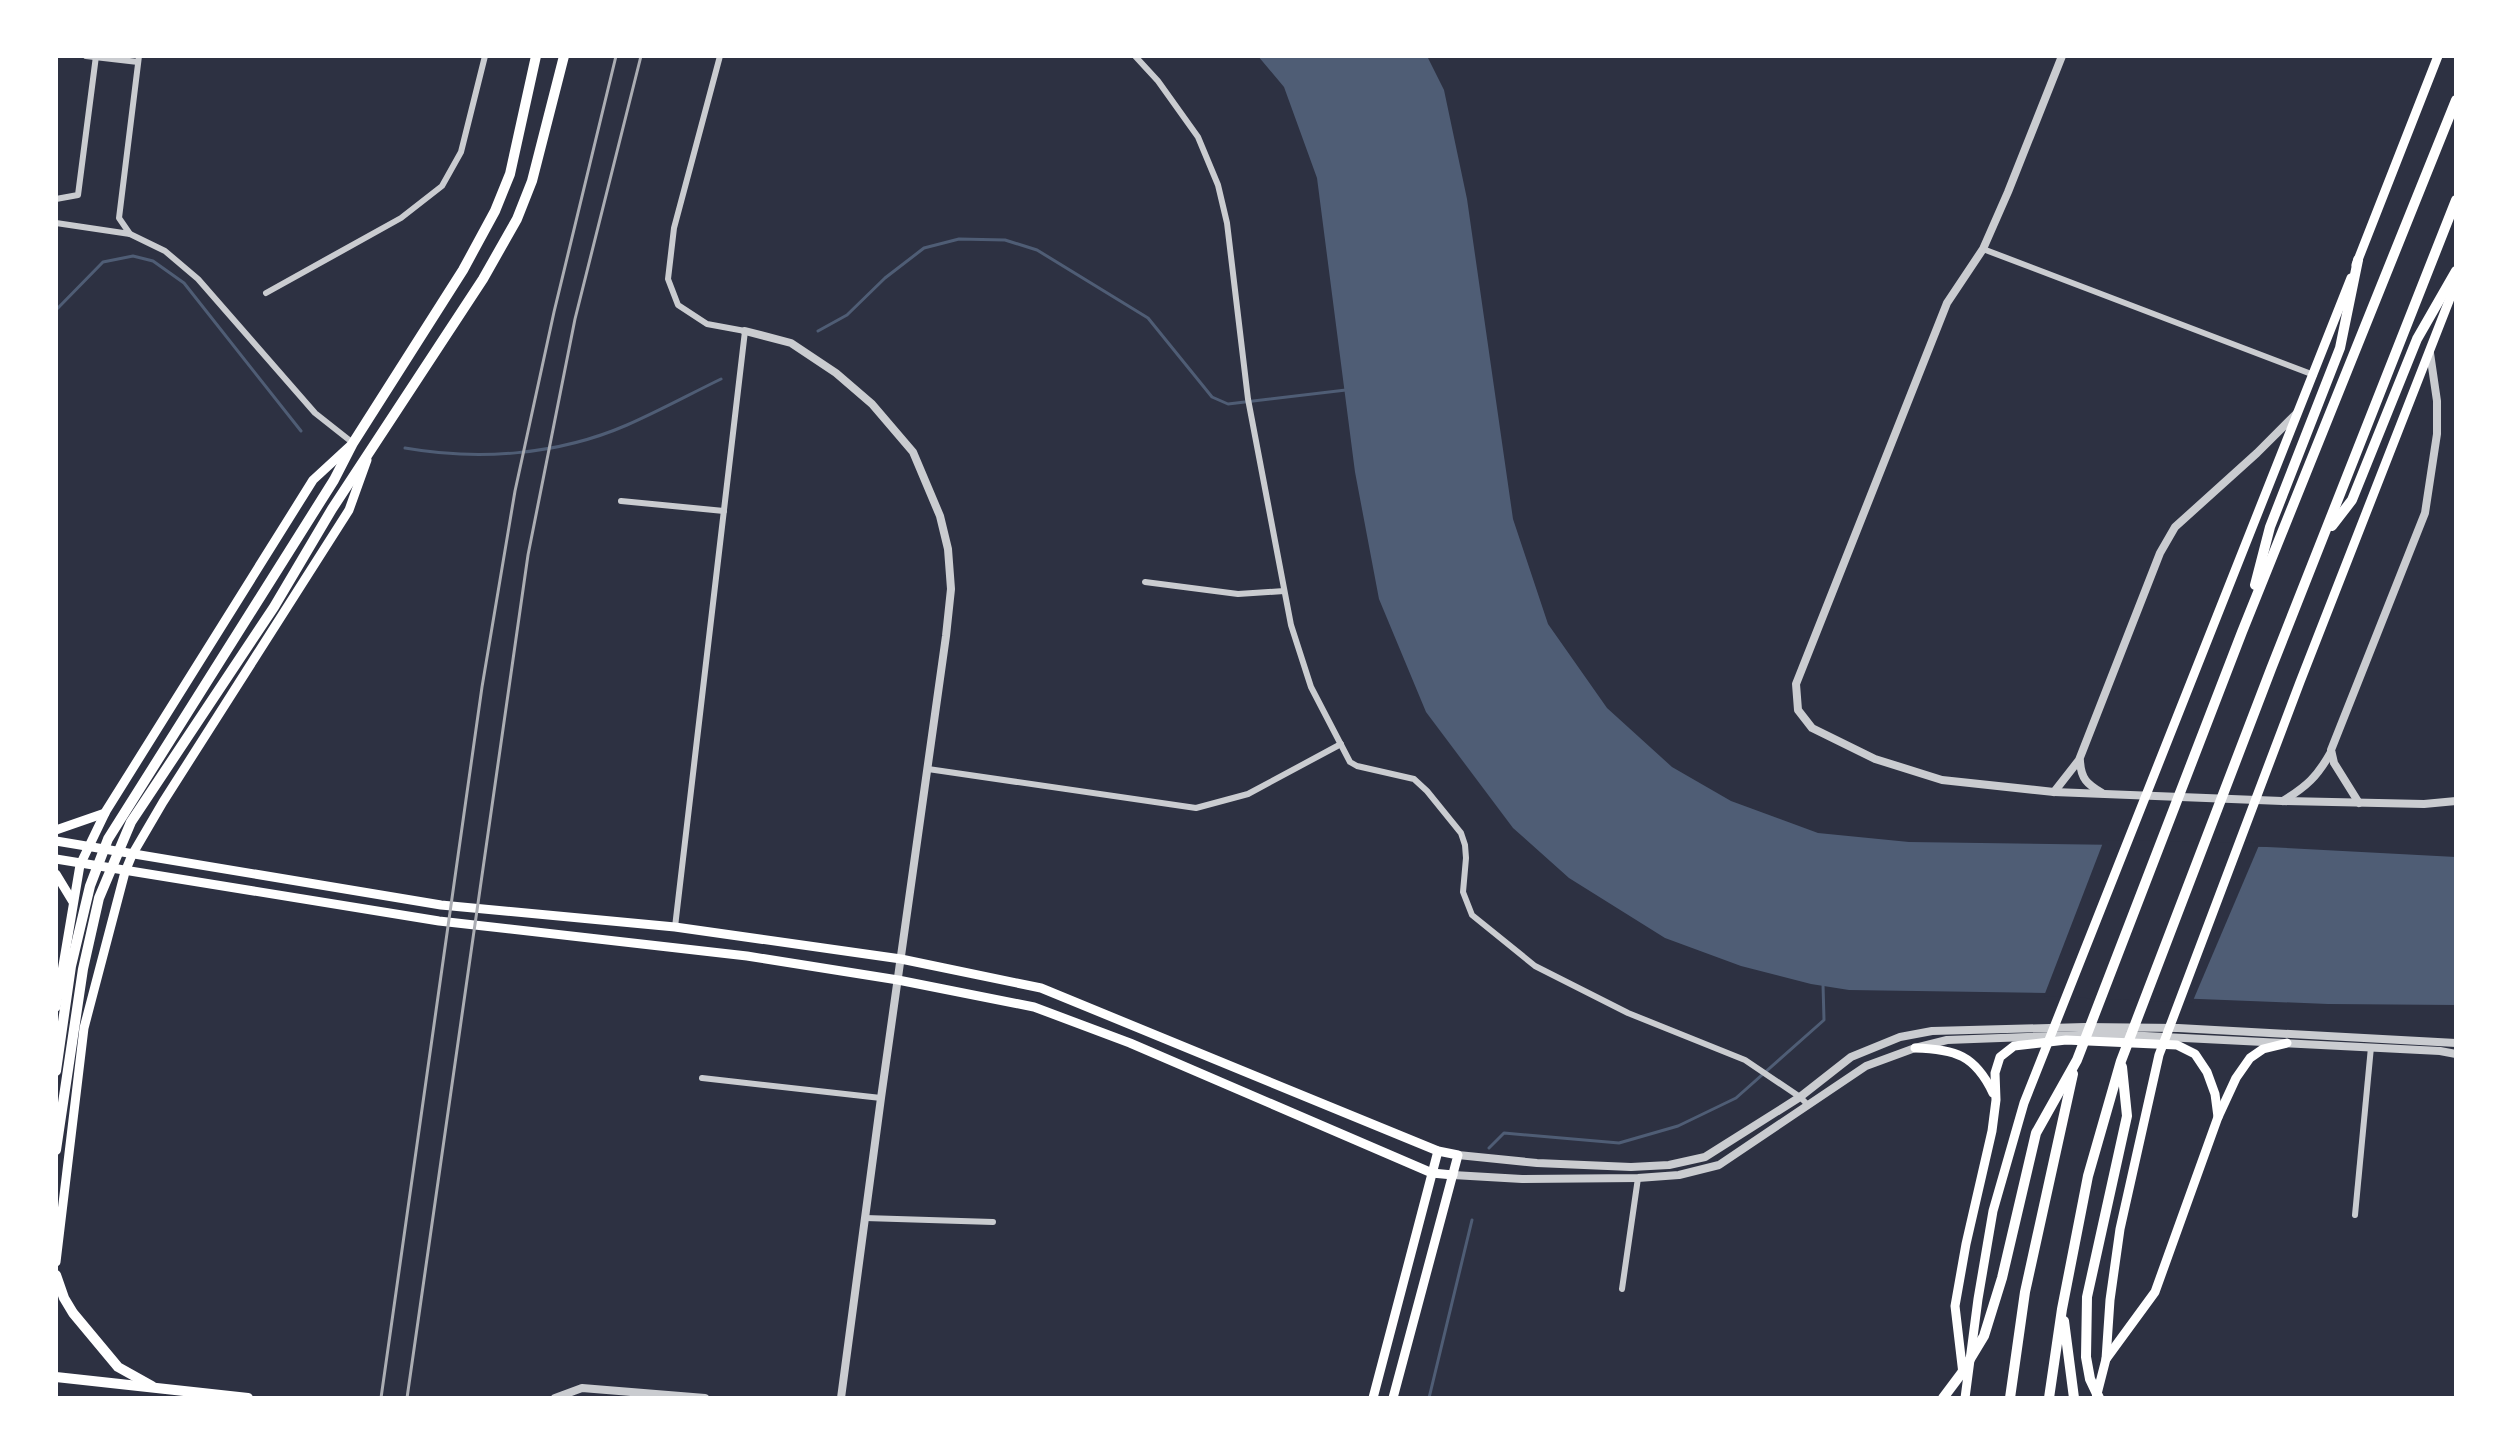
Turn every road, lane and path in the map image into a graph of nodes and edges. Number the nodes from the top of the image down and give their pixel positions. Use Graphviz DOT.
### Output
graph roads {
  1 [pos="86,56"];
  2 [pos="96,56"];
  3 [pos="485,56"];
  4 [pos="536,56"];
  5 [pos="564,56"];
  6 [pos="720,56"];
  7 [pos="1135,56"];
  8 [pos="2062,56"];
  9 [pos="2438,56"];
  10 [pos="139,59"];
  11 [pos="2456,100"];
  12 [pos="56,199"];
  13 [pos="2456,200"];
  14 [pos="56,223"];
  15 [pos="130,234"];
  16 [pos="1983,249"];
  17 [pos="2358,260"];
  18 [pos="2456,271"];
  19 [pos="2456,283"];
  20 [pos="266,293"];
  21 [pos="745,331"];
  22 [pos="2430,353"];
  23 [pos="2314,375"];
  24 [pos="2301,409"];
  25 [pos="353,443"];
  26 [pos="369,455"];
  27 [pos="621,501"];
  28 [pos="724,511"];
  29 [pos="2324,537"];
  30 [pos="1145,582"];
  31 [pos="1284,591"];
  32 [pos="2242,632"];
  33 [pos="1341,744"];
  34 [pos="2331,750"];
  35 [pos="2079,760"];
  36 [pos="928,769"];
  37 [pos="2054,792"];
  38 [pos="2104,794"];
  39 [pos="2282,801"];
  40 [pos="2456,801"];
  41 [pos="2359,803"];
  42 [pos="105,813"];
  43 [pos="56,830"];
  44 [pos="56,841"];
  45 [pos="87,848"];
  46 [pos="132,855"];
  47 [pos="56,859"];
  48 [pos="80,865"];
  49 [pos="125,872"];
  50 [pos="56,874"];
  51 [pos="73,902"];
  52 [pos="675,927"];
  53 [pos="901,959"];
  54 [pos="898,980"];
  55 [pos="56,1007"];
  56 [pos="2287,1043"];
  57 [pos="2456,1043"];
  58 [pos="2371,1047"];
  59 [pos="1915,1048"];
  60 [pos="2456,1054"];
  61 [pos="2077,1060"];
  62 [pos="2121,1061"];
  63 [pos="56,1071"];
  64 [pos="702,1078"];
  65 [pos="1800,1097"];
  66 [pos="881,1098"];
  67 [pos="1996,1100"];
  68 [pos="1808,1105"];
  69 [pos="2218,1117"];
  70 [pos="56,1150"];
  71 [pos="1438,1151"];
  72 [pos="1458,1155"];
  73 [pos="1432,1173"];
  74 [pos="1453,1175"];
  75 [pos="1638,1178"];
  76 [pos="2355,1215"];
  77 [pos="865,1218"];
  78 [pos="993,1222"];
  79 [pos="56,1262"];
  80 [pos="56,1275"];
  81 [pos="1622,1289"];
  82 [pos="2062,1309"];
  83 [pos="2106,1359"];
  84 [pos="56,1377"];
  85 [pos="157,1389"];
  86 [pos="248,1398"];
  87 [pos="555,1398"];
  88 [pos="705,1398"];
  89 [pos="841,1398"];
  90 [pos="1373,1398"];
  91 [pos="1393,1398"];
  92 [pos="1943,1398"];
  93 [pos="1965,1398"];
  94 [pos="2010,1398"];
  95 [pos="2049,1398"];
  96 [pos="2074,1398"];
  97 [pos="2097,1398"];
  1 -- 2 [label="street"];
  2 -- 10 [label="street"];
  2 -- 12 [label="street"];
  3 -- 20 [label="street"];
  4 -- 25 [label="main road"];
  5 -- 26 [label="main road"];
  6 -- 21 [label="street"];
  7 -- 31 [label="street"];
  8 -- 16 [label="street"];
  9 -- 17 [label="main road"];
  10 -- 15 [label="street"];
  11 -- 32 [label="main road"];
  13 -- 29 [label="main road"];
  14 -- 15 [label="street"];
  15 -- 25 [label="street"];
  16 -- 23 [label="street"];
  16 -- 37 [label="street"];
  17 -- 23 [label="main road"];
  17 -- 32 [label="main road"];
  18 -- 29 [label="main road"];
  19 -- 22 [label="main road"];
  21 -- 28 [label="street"];
  21 -- 36 [label="street"];
  22 -- 34 [label="street"];
  22 -- 83 [label="main road"];
  23 -- 24 [label="main road"];
  24 -- 35 [label="street"];
  24 -- 93 [label="main road"];
  25 -- 42 [label="main road"];
  25 -- 63 [label="main road"];
  26 -- 46 [label="main road"];
  26 -- 70 [label="main road"];
  27 -- 28 [label="street"];
  28 -- 52 [label="street"];
  29 -- 62 [label="main road"];
  30 -- 31 [label="street"];
  31 -- 33 [label="street"];
  32 -- 61 [label="main road"];
  33 -- 36 [label="street"];
  33 -- 65 [label="street"];
  34 -- 39 [label="street"];
  34 -- 41 [label="street"];
  35 -- 37 [label="street"];
  35 -- 38 [label="street"];
  36 -- 53 [label="street"];
  37 -- 38 [label="street"];
  38 -- 39 [label="street"];
  39 -- 41 [label="street"];
  40 -- 41 [label="street"];
  42 -- 43 [label="main road"];
  42 -- 45 [label="main road"];
  44 -- 45 [label="main road"];
  45 -- 46 [label="main road"];
  45 -- 48 [label="main road"];
  46 -- 49 [label="main road"];
  46 -- 52 [label="main road"];
  47 -- 48 [label="main road"];
  48 -- 49 [label="main road"];
  48 -- 51 [label="main road"];
  49 -- 54 [label="main road"];
  49 -- 79 [label="main road"];
  50 -- 51 [label="main road"];
  51 -- 55 [label="main road"];
  52 -- 53 [label="main road"];
  53 -- 54 [label="street"];
  53 -- 71 [label="main road"];
  54 -- 66 [label="street"];
  54 -- 73 [label="main road"];
  56 -- 58 [label="street"];
  56 -- 59 [label="street"];
  56 -- 69 [label="main road"];
  57 -- 65 [label="street"];
  58 -- 60 [label="street"];
  58 -- 76 [label="street"];
  59 -- 67 [label="main road"];
  59 -- 68 [label="street"];
  61 -- 92 [label="main road"];
  61 -- 94 [label="main road"];
  62 -- 82 [label="main road"];
  62 -- 97 [label="main road"];
  64 -- 66 [label="street"];
  65 -- 68 [label="street"];
  65 -- 72 [label="street"];
  66 -- 77 [label="street"];
  67 -- 69 [label="main road"];
  67 -- 93 [label="main road"];
  68 -- 75 [label="street"];
  69 -- 83 [label="main road"];
  71 -- 72 [label="main road"];
  71 -- 73 [label="main road"];
  72 -- 74 [label="main road"];
  73 -- 74 [label="main road"];
  73 -- 90 [label="main road"];
  74 -- 75 [label="street"];
  74 -- 91 [label="main road"];
  75 -- 81 [label="street"];
  77 -- 78 [label="street"];
  77 -- 89 [label="street"];
  80 -- 85 [label="main road"];
  82 -- 95 [label="main road"];
  82 -- 96 [label="main road"];
  83 -- 97 [label="main road"];
  84 -- 85 [label="main road"];
  85 -- 86 [label="main road"];
  87 -- 88 [label="street"];
}
